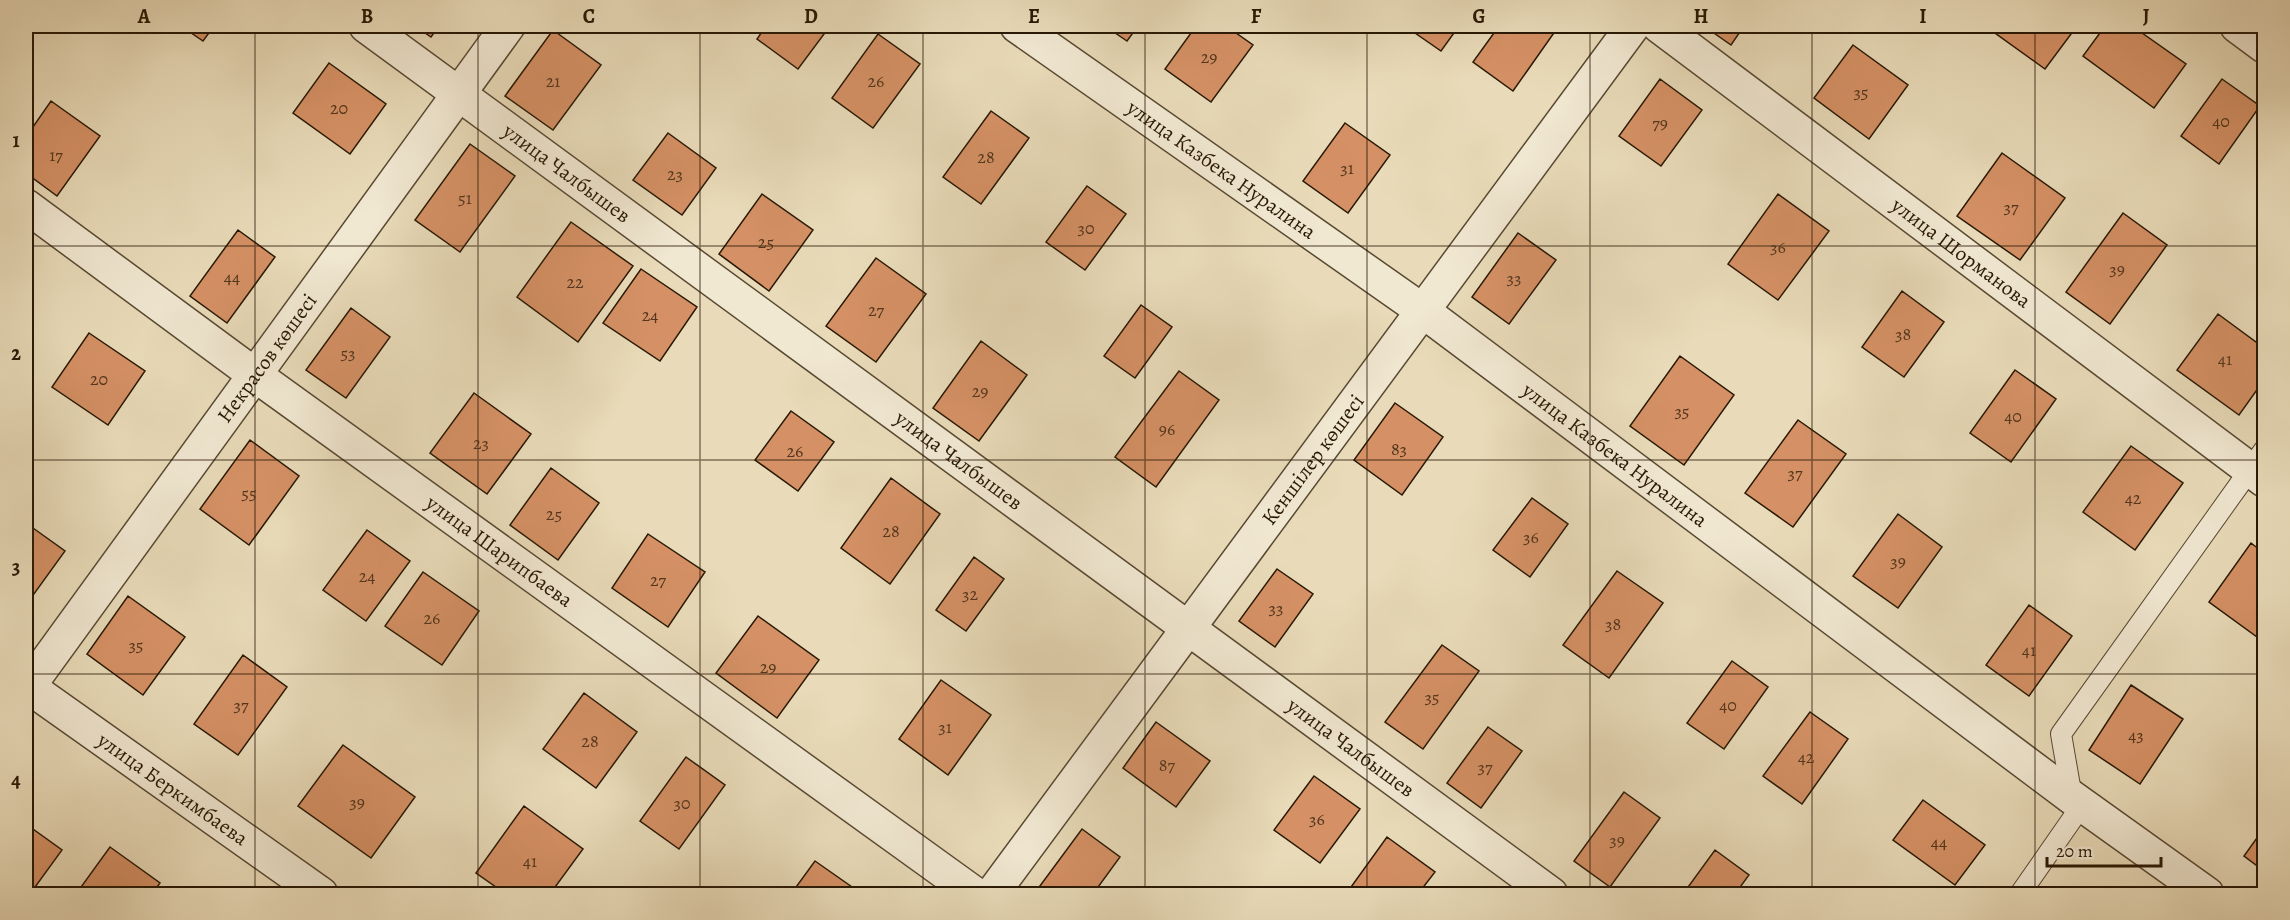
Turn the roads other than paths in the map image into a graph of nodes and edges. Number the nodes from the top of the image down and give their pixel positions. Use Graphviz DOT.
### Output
graph roads {
  1 [pos="366,26"];
  2 [pos="508,26"];
  3 [pos="1017,26"];
  4 [pos="1633,26"];
  5 [pos="1659,26"];
  6 [pos="2236,26"];
  7 [pos="2265,46"];
  8 [pos="459,93"];
  9 [pos="26,206"];
  10 [pos="1423,310"];
  11 [pos="255,375"];
  12 [pos="2260,466"];
  13 [pos="1188,629"];
  14 [pos="26,687"];
  15 [pos="2070,796"];
  16 [pos="321,894"];
  17 [pos="975,894"];
  18 [pos="992,894"];
  19 [pos="1551,894"];
  20 [pos="2020,894"];
  21 [pos="2207,894"];
  1 -- 8 [label="street, улица Чалбышев"];
  2 -- 8 [label="street, Некрасов көшесі"];
  3 -- 10 [label="street, улица Казбека Нуралина"];
  4 -- 10 [label="street, Кеншілер көшесі"];
  5 -- 12 [label="street, улица Шорманова"];
  6 -- 7 [label="street"];
  8 -- 11 [label="street, Некрасов көшесі"];
  8 -- 13 [label="street, улица Чалбышев"];
  9 -- 11 [label="street, улица Шарипбаева"];
  10 -- 13 [label="street, Кеншілер көшесі"];
  10 -- 15 [label="street, улица Казбека Нуралина"];
  11 -- 14 [label="street, Некрасов көшесі"];
  11 -- 17 [label="street, улица Шарипбаева"];
  12 -- 15 [label="lane"];
  13 -- 18 [label="street, Кеншілер көшесі"];
  13 -- 19 [label="street, улица Чалбышев"];
  14 -- 16 [label="street, улица Беркимбаева"];
  15 -- 20 [label="lane"];
  15 -- 21 [label="street, улица Казбека Нуралина"];
}
